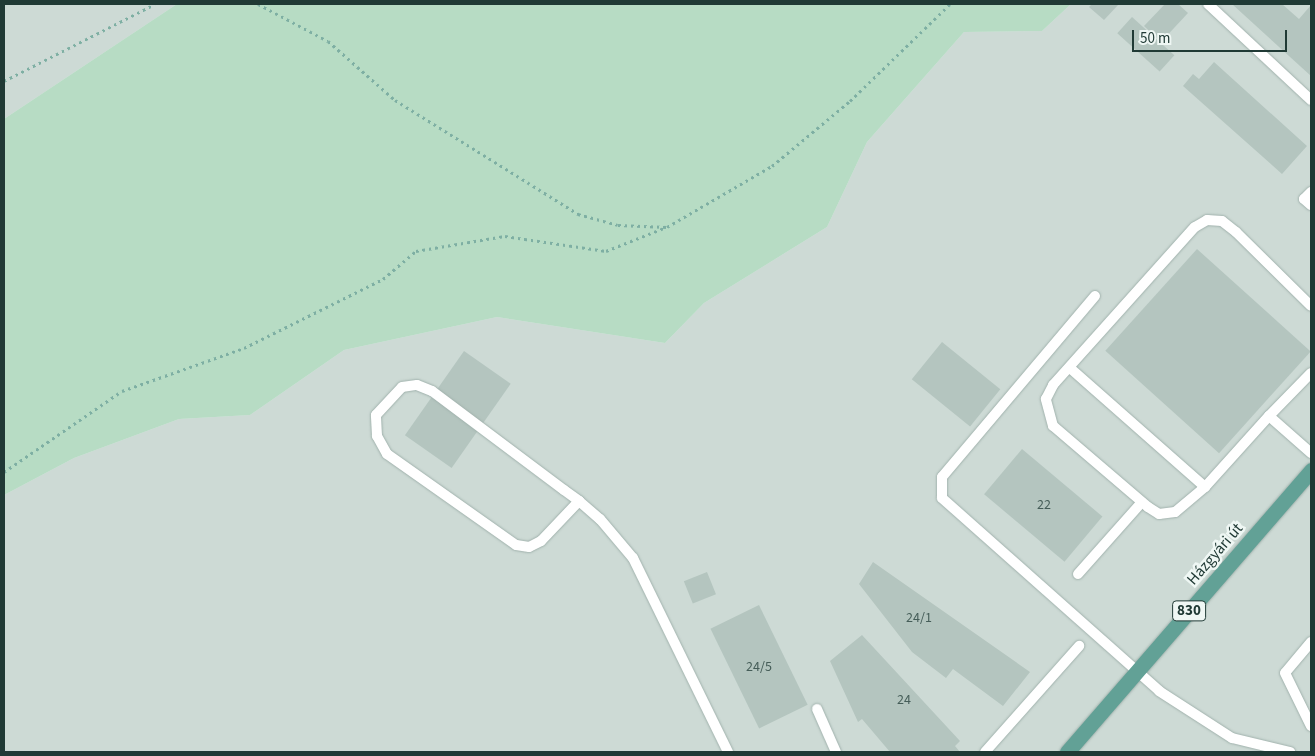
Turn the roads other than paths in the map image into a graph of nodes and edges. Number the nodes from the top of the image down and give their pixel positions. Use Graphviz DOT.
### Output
graph roads {
  1 [pos="1208,4"];
  2 [pos="1311,100"];
  3 [pos="1311,192"];
  4 [pos="1311,205"];
  5 [pos="1095,296"];
  6 [pos="1311,306"];
  7 [pos="1070,368"];
  8 [pos="1311,373"];
  9 [pos="1269,416"];
  10 [pos="1311,452"];
  11 [pos="1311,470"];
  12 [pos="1205,487"];
  13 [pos="579,502"];
  14 [pos="1142,502"];
  15 [pos="1078,574"];
  16 [pos="1311,642"];
  17 [pos="1079,646"];
  18 [pos="1139,669"];
  19 [pos="817,709"];
  20 [pos="1311,726"];
  21 [pos="728,752"];
  22 [pos="836,752"];
  23 [pos="985,752"];
  24 [pos="1067,752"];
  25 [pos="1290,752"];
  1 -- 2 [label="lane"];
  3 -- 4 [label="lane"];
  5 -- 18 [label="lane"];
  6 -- 7 [label="lane"];
  7 -- 12 [label="lane"];
  7 -- 14 [label="lane"];
  8 -- 9 [label="lane"];
  9 -- 10 [label="lane"];
  9 -- 12 [label="lane"];
  11 -- 18 [label="main road, Házgyári út / 830"];
  12 -- 14 [label="lane"];
  13 -- 13 [label="lane"];
  13 -- 21 [label="lane"];
  14 -- 15 [label="lane"];
  16 -- 20 [label="lane"];
  17 -- 23 [label="lane"];
  18 -- 24 [label="main road, Házgyári út / 830"];
  18 -- 25 [label="lane"];
  19 -- 22 [label="lane"];
}
